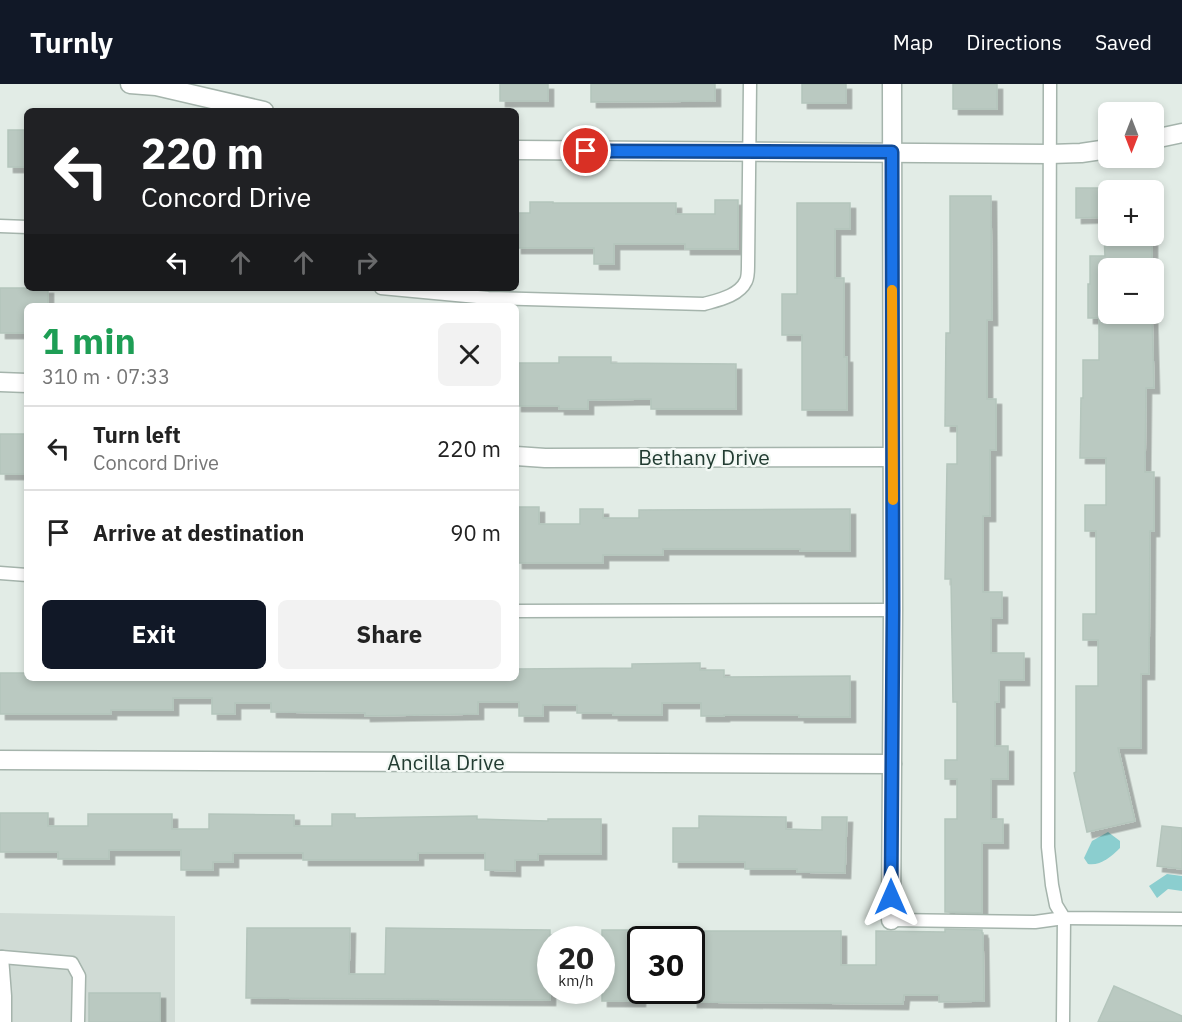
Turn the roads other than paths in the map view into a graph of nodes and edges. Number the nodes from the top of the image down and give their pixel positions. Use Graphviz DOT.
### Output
graph roads {
  1 [pos="130,84"];
  2 [pos="750,84"];
  3 [pos="892,84"];
  4 [pos="1050,84"];
  5 [pos="251,108"];
  6 [pos="1182,133"];
  7 [pos="1164,137"];
  8 [pos="519,150"];
  9 [pos="1098,150"];
  10 [pos="749,152"];
  11 [pos="892,152"];
  12 [pos="1050,154"];
  13 [pos="0,226"];
  14 [pos="24,227"];
  15 [pos="413,291"];
  16 [pos="0,382"];
  17 [pos="24,382"];
  18 [pos="519,456"];
  19 [pos="892,457"];
  20 [pos="0,573"];
  21 [pos="24,575"];
  22 [pos="893,610"];
  23 [pos="519,611"];
  24 [pos="0,760"];
  25 [pos="892,764"];
  26 [pos="1064,918"];
  27 [pos="1182,919"];
  28 [pos="891,920"];
  29 [pos="1,957"];
  30 [pos="5,1022"];
  31 [pos="78,1022"];
  32 [pos="1063,1022"];
  1 -- 5 [label="street"];
  2 -- 10 [label="lane"];
  3 -- 11 [label="street"];
  4 -- 12 [label="lane"];
  6 -- 7 [label="street"];
  8 -- 10 [label="street"];
  9 -- 12 [label="street"];
  10 -- 11 [label="street"];
  10 -- 15 [label="lane"];
  11 -- 12 [label="street"];
  11 -- 19 [label="street"];
  12 -- 26 [label="lane"];
  13 -- 14 [label="lane"];
  16 -- 17 [label="street"];
  18 -- 19 [label="street, Bethany Drive"];
  19 -- 22 [label="street"];
  20 -- 21 [label="lane"];
  22 -- 23 [label="lane"];
  22 -- 25 [label="street"];
  24 -- 25 [label="street, Ancilla Drive"];
  25 -- 28 [label="street"];
  26 -- 27 [label="lane"];
  26 -- 28 [label="lane"];
  26 -- 32 [label="lane"];
  29 -- 30 [label="lane"];
  29 -- 31 [label="lane"];
}
